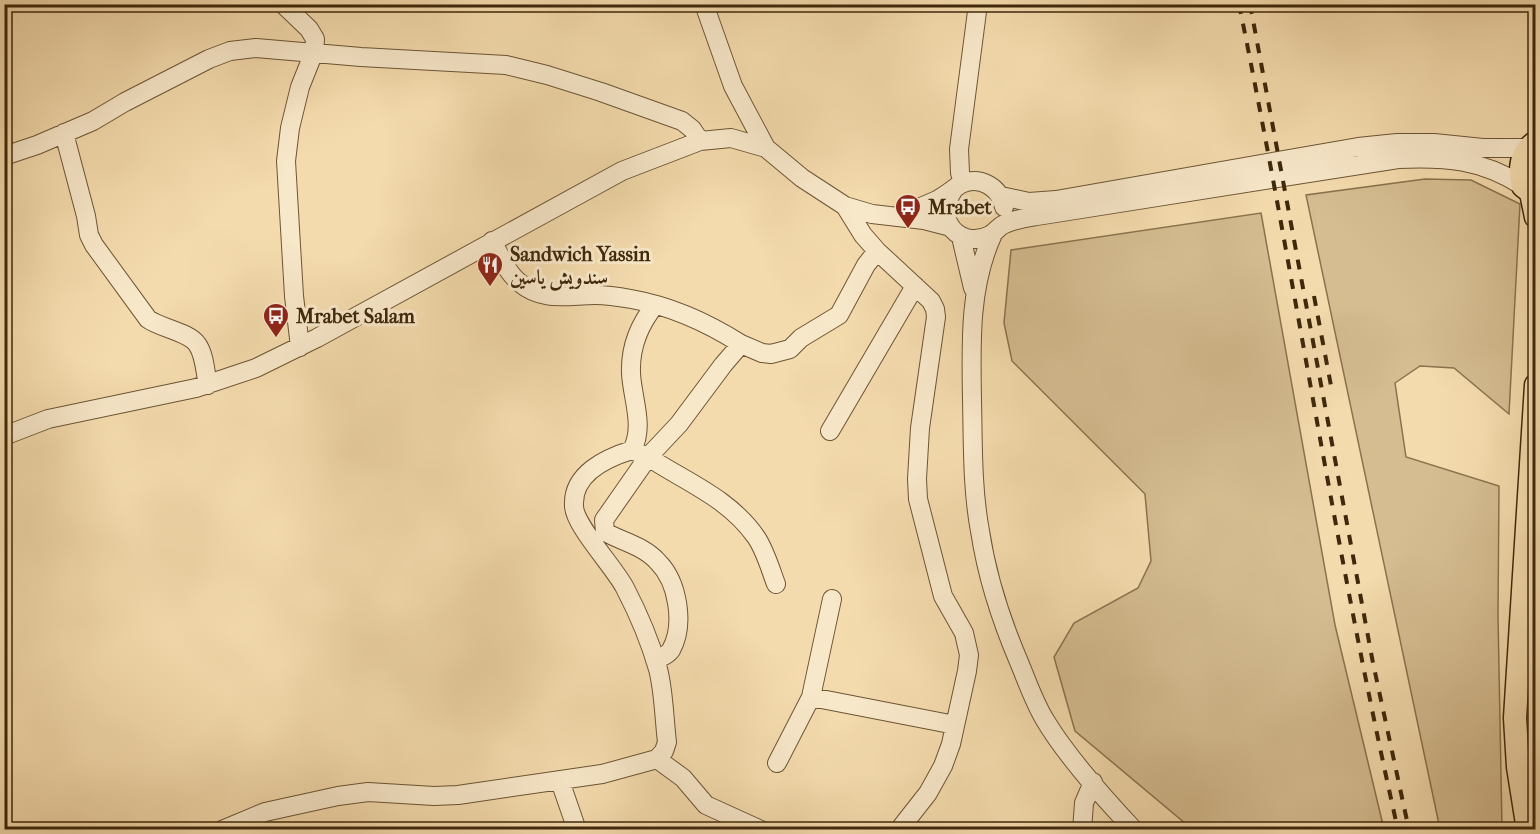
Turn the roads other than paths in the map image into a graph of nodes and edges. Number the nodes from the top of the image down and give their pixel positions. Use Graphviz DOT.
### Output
graph roads {
  1 [pos="283,4"];
  2 [pos="704,4"];
  3 [pos="978,4"];
  4 [pos="314,52"];
  5 [pos="64,133"];
  6 [pos="700,141"];
  7 [pos="1532,145"];
  8 [pos="766,148"];
  9 [pos="1359,155"];
  10 [pos="4,156"];
  11 [pos="958,186"];
  12 [pos="1530,192"];
  13 [pos="1146,193"];
  14 [pos="1001,196"];
  15 [pos="845,206"];
  16 [pos="897,217"];
  17 [pos="1536,217"];
  18 [pos="997,230"];
  19 [pos="956,232"];
  20 [pos="492,241"];
  21 [pos="878,251"];
  22 [pos="915,286"];
  23 [pos="975,296"];
  24 [pos="655,305"];
  25 [pos="741,344"];
  26 [pos="300,346"];
  27 [pos="208,385"];
  28 [pos="1536,385"];
  29 [pos="830,430"];
  30 [pos="4,436"];
  31 [pos="640,453"];
  32 [pos="580,522"];
  33 [pos="603,524"];
  34 [pos="776,584"];
  35 [pos="832,600"];
  36 [pos="655,660"];
  37 [pos="811,697"];
  38 [pos="955,725"];
  39 [pos="657,759"];
  40 [pos="777,763"];
  41 [pos="561,781"];
  42 [pos="1093,782"];
  43 [pos="266,821"];
  44 [pos="222,830"];
  45 [pos="577,830"];
  46 [pos="761,830"];
  47 [pos="899,830"];
  48 [pos="1082,830"];
  49 [pos="1134,830"];
  50 [pos="1528,830"];
  1 -- 4 [label="street"];
  2 -- 8 [label="street"];
  3 -- 11 [label="street"];
  4 -- 5 [label="street"];
  4 -- 6 [label="street"];
  4 -- 26 [label="street"];
  5 -- 10 [label="street"];
  5 -- 27 [label="street"];
  6 -- 8 [label="street"];
  6 -- 20 [label="street"];
  7 -- 9 [label="street"];
  7 -- 12 [label="main road"];
  8 -- 15 [label="street"];
  9 -- 12 [label="street"];
  9 -- 13 [label="street"];
  11 -- 14 [label="street"];
  11 -- 16 [label="street"];
  11 -- 19 [label="street"];
  12 -- 17 [label="main road"];
  13 -- 14 [label="street"];
  13 -- 18 [label="street"];
  14 -- 18 [label="street"];
  15 -- 16 [label="street"];
  15 -- 21 [label="street"];
  16 -- 19 [label="street"];
  18 -- 19 [label="street"];
  18 -- 23 [label="street"];
  19 -- 23 [label="street"];
  20 -- 24 [label="street"];
  20 -- 26 [label="street"];
  21 -- 22 [label="street"];
  21 -- 25 [label="street"];
  22 -- 29 [label="street"];
  22 -- 38 [label="street"];
  23 -- 42 [label="street"];
  24 -- 25 [label="street"];
  24 -- 31 [label="street"];
  25 -- 31 [label="street"];
  26 -- 27 [label="street"];
  27 -- 30 [label="street"];
  28 -- 50 [label="main road"];
  31 -- 32 [label="street"];
  31 -- 33 [label="street"];
  31 -- 34 [label="street"];
  32 -- 33 [label="street"];
  32 -- 36 [label="street"];
  33 -- 36 [label="street"];
  35 -- 37 [label="street"];
  36 -- 39 [label="street"];
  37 -- 38 [label="street"];
  37 -- 40 [label="street"];
  38 -- 47 [label="street"];
  39 -- 41 [label="street"];
  39 -- 46 [label="street"];
  41 -- 43 [label="street"];
  41 -- 45 [label="street"];
  42 -- 48 [label="street"];
  42 -- 49 [label="street"];
  43 -- 44 [label="street"];
}
